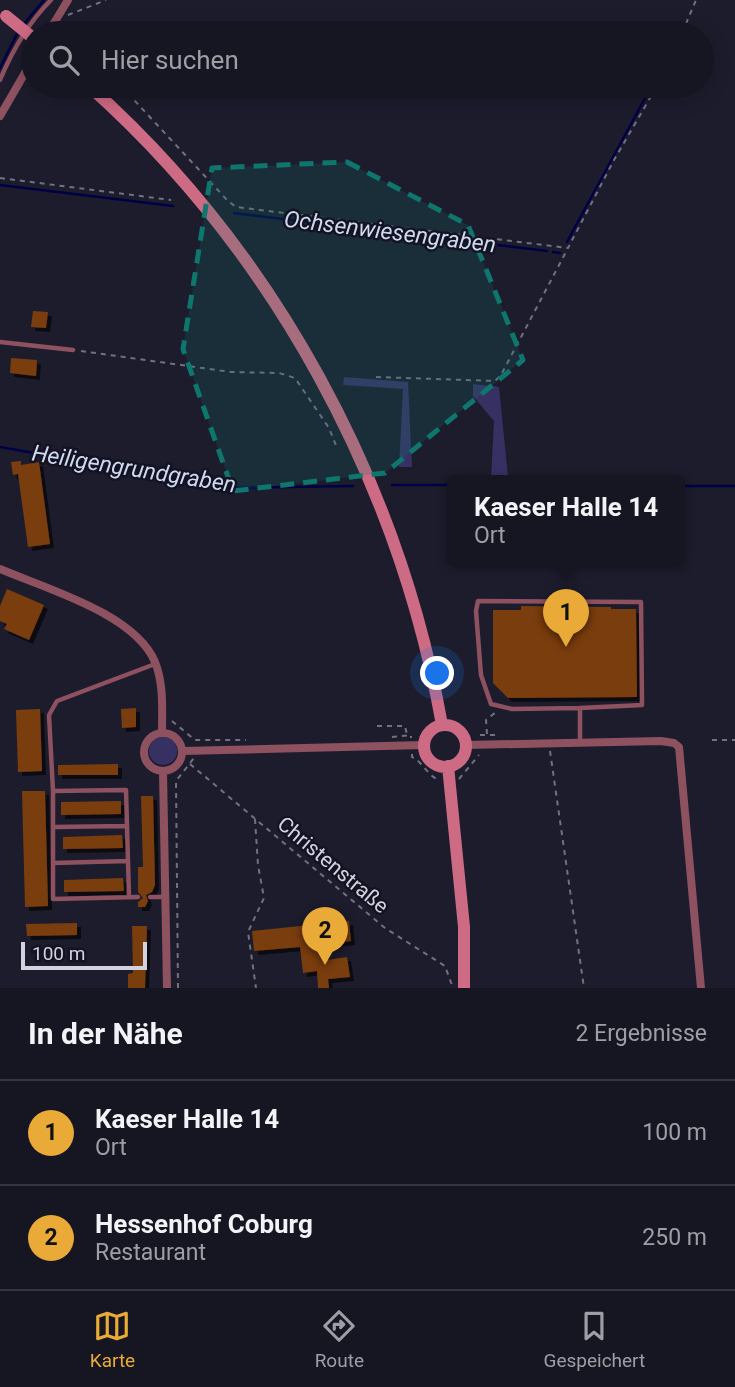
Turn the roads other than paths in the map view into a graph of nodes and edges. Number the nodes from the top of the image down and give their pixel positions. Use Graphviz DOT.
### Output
graph roads {
  1 [pos="51,0"];
  2 [pos="68,0"];
  3 [pos="3,14"];
  4 [pos="32,21"];
  5 [pos="55,21"];
  6 [pos="21,28"];
  7 [pos="21,37"];
  8 [pos="0,80"];
  9 [pos="21,80"];
  10 [pos="101,98"];
  11 [pos="0,116"];
  12 [pos="0,342"];
  13 [pos="73,350"];
  14 [pos="0,569"];
  15 [pos="156,664"];
  16 [pos="580,708"];
  17 [pos="442,725"];
  18 [pos="162,733"];
  19 [pos="580,743"];
  20 [pos="466,745"];
  21 [pos="424,746"];
  22 [pos="183,751"];
  23 [pos="448,766"];
  24 [pos="163,772"];
  25 [pos="53,792"];
  26 [pos="127,825"];
  27 [pos="53,827"];
  28 [pos="128,862"];
  29 [pos="53,863"];
  30 [pos="129,897"];
  31 [pos="138,897"];
  32 [pos="149,897"];
  33 [pos="165,897"];
  34 [pos="167,988"];
  35 [pos="464,988"];
  36 [pos="701,988"];
  1 -- 4 [label="lane"];
  2 -- 5 [label="street"];
  3 -- 6 [label="main road, bridge"];
  7 -- 8 [label="lane"];
  9 -- 11 [label="street"];
  10 -- 17 [label="main road"];
  12 -- 13 [label="lane"];
  14 -- 15 [label="street"];
  15 -- 18 [label="street"];
  15 -- 25 [label="lane"];
  16 -- 16 [label="lane"];
  16 -- 19 [label="lane"];
  17 -- 20 [label="main road"];
  17 -- 21 [label="main road"];
  18 -- 22 [label="street"];
  18 -- 24 [label="street"];
  19 -- 20 [label="street"];
  19 -- 36 [label="street"];
  20 -- 23 [label="main road"];
  21 -- 22 [label="street"];
  21 -- 23 [label="main road"];
  22 -- 24 [label="street"];
  23 -- 35 [label="main road"];
  24 -- 33 [label="street"];
  25 -- 26 [label="lane"];
  25 -- 27 [label="lane"];
  26 -- 27 [label="lane"];
  26 -- 28 [label="lane"];
  27 -- 29 [label="lane"];
  28 -- 29 [label="lane"];
  28 -- 30 [label="lane"];
  29 -- 30 [label="lane"];
  30 -- 31 [label="lane"];
  32 -- 33 [label="lane"];
  33 -- 34 [label="street"];
}
